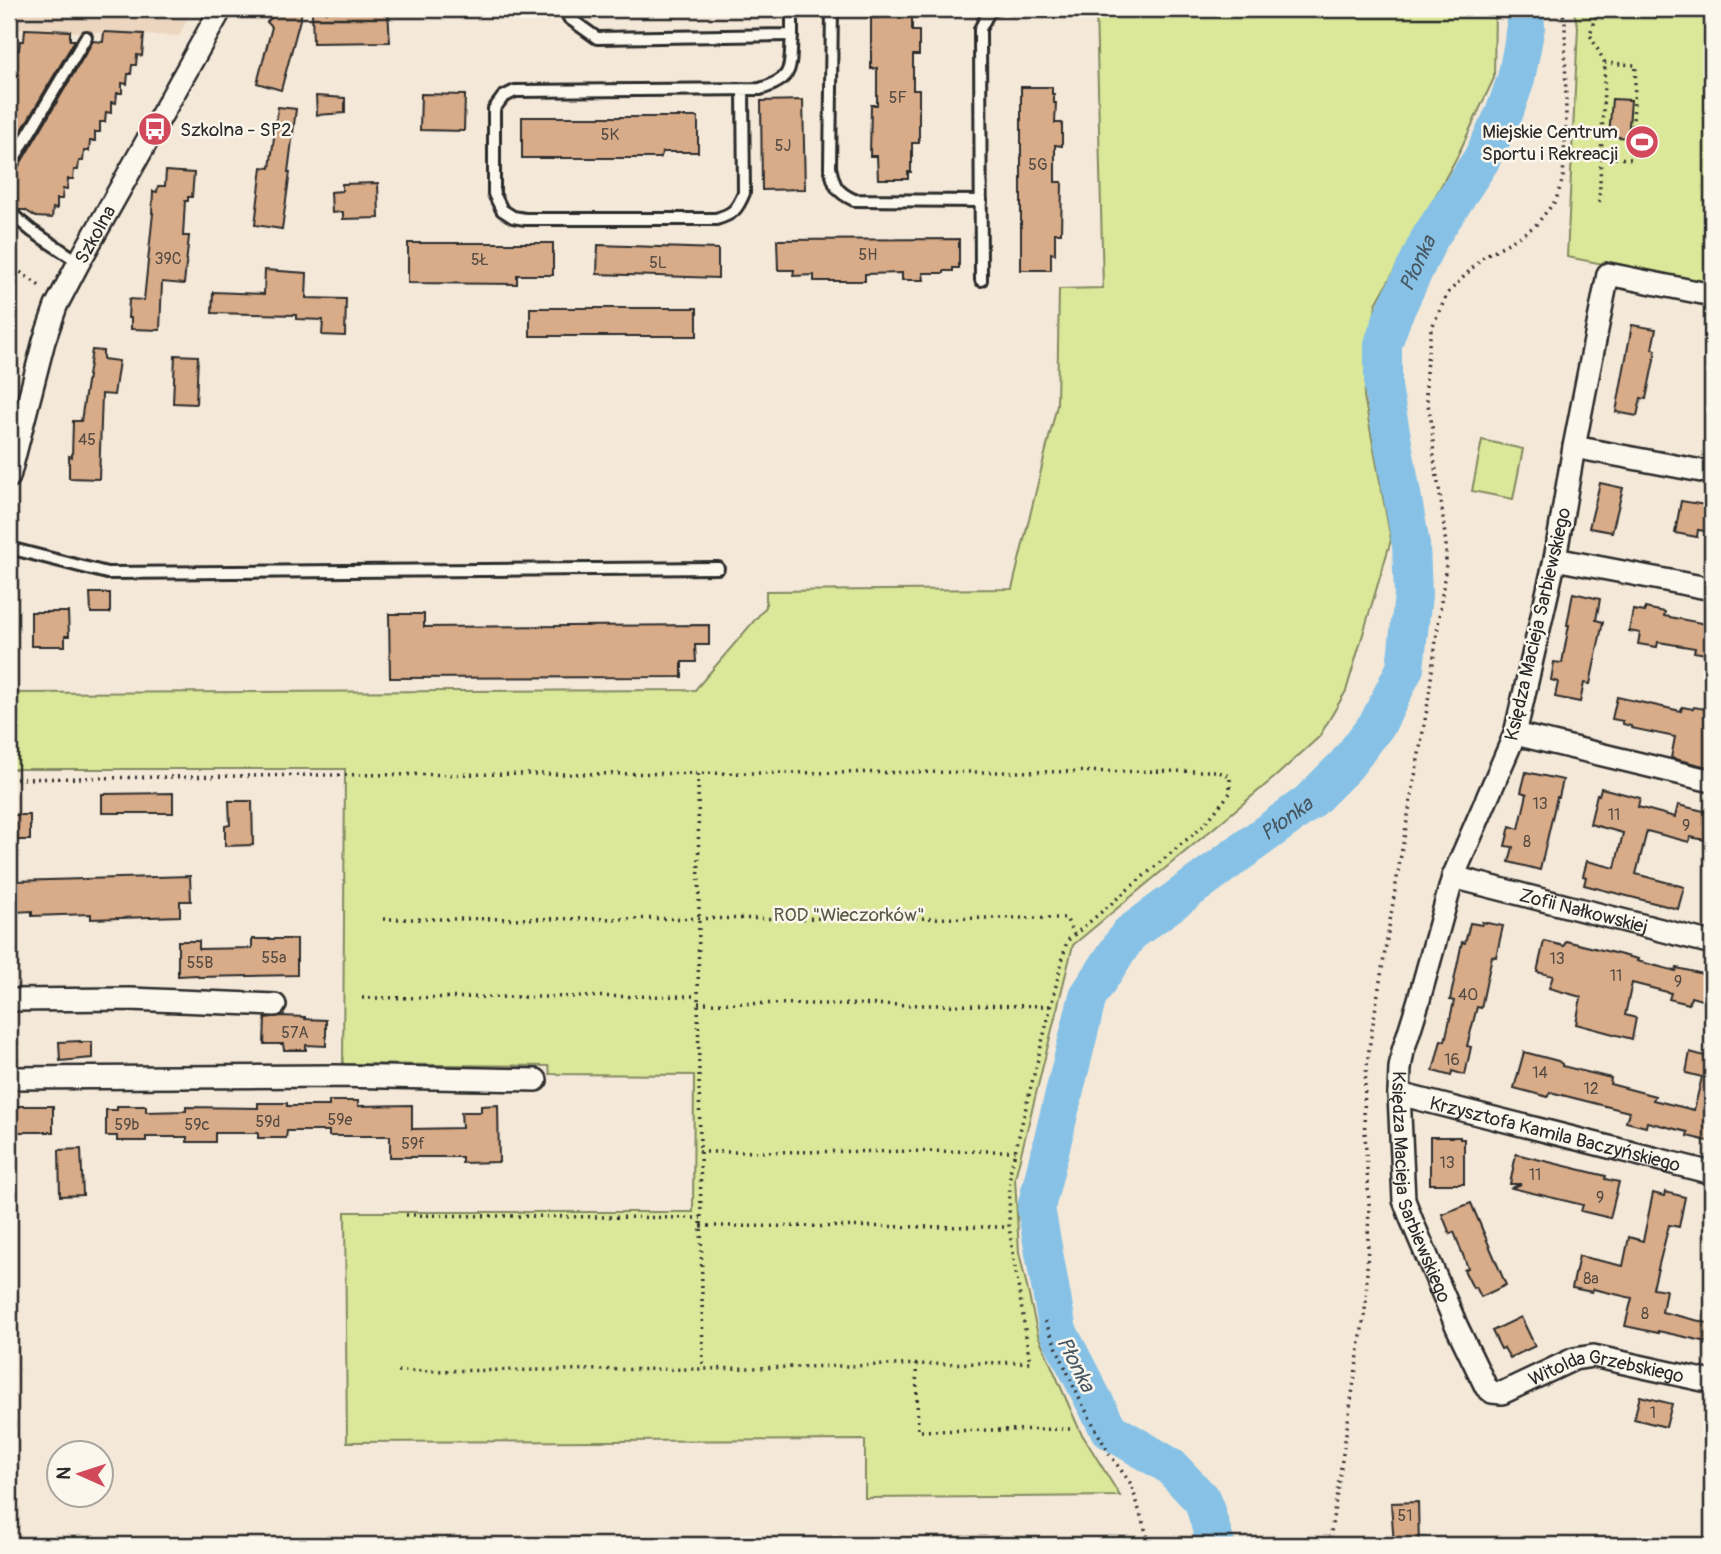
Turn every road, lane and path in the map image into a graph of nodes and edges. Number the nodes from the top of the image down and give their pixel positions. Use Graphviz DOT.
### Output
graph roads {
  1 [pos="221,9"];
  2 [pos="568,9"];
  3 [pos="792,9"];
  4 [pos="832,9"];
  5 [pos="995,9"];
  6 [pos="1562,9"];
  7 [pos="1597,9"];
  8 [pos="1650,9"];
  9 [pos="1658,9"];
  10 [pos="792,35"];
  11 [pos="86,37"];
  12 [pos="1605,63"];
  13 [pos="743,89"];
  14 [pos="1601,157"];
  15 [pos="9,167"];
  16 [pos="981,201"];
  17 [pos="1599,206"];
  18 [pos="9,212"];
  19 [pos="79,261"];
  20 [pos="9,264"];
  21 [pos="981,280"];
  22 [pos="46,291"];
  23 [pos="1712,295"];
  24 [pos="1574,447"];
  25 [pos="1712,473"];
  26 [pos="9,477"];
  27 [pos="9,548"];
  28 [pos="1555,559"];
  29 [pos="718,568"];
  30 [pos="1712,589"];
  31 [pos="1515,734"];
  32 [pos="698,774"];
  33 [pos="9,779"];
  34 [pos="1712,781"];
  35 [pos="1453,877"];
  36 [pos="383,919"];
  37 [pos="699,919"];
  38 [pos="1074,934"];
  39 [pos="1712,943"];
  40 [pos="698,996"];
  41 [pos="362,998"];
  42 [pos="9,1000"];
  43 [pos="698,1003"];
  44 [pos="275,1005"];
  45 [pos="1051,1006"];
  46 [pos="9,1078"];
  47 [pos="536,1080"];
  48 [pos="1399,1094"];
  49 [pos="699,1152"];
  50 [pos="1015,1152"];
  51 [pos="1712,1173"];
  52 [pos="406,1216"];
  53 [pos="701,1218"];
  54 [pos="701,1226"];
  55 [pos="1009,1227"];
  56 [pos="1045,1321"];
  57 [pos="916,1364"];
  58 [pos="703,1369"];
  59 [pos="398,1371"];
  60 [pos="1712,1382"];
  61 [pos="1502,1393"];
  62 [pos="1073,1429"];
  63 [pos="1150,1545"];
  64 [pos="1329,1545"];
  1 -- 19 [label="street, Szkolna"];
  2 -- 10 [label="lane"];
  3 -- 10 [label="lane"];
  4 -- 16 [label="lane"];
  5 -- 16 [label="lane"];
  6 -- 64 [label="path"];
  7 -- 12 [label="path"];
  8 -- 9 [label="path"];
  10 -- 13 [label="lane"];
  11 -- 15 [label="lane"];
  12 -- 14 [label="path"];
  12 -- 14 [label="path"];
  13 -- 13 [label="lane"];
  14 -- 17 [label="path"];
  16 -- 21 [label="lane"];
  18 -- 19 [label="lane"];
  19 -- 26 [label="street, Szkolna"];
  20 -- 22 [label="path"];
  23 -- 24 [label="street, Księdza Macieja Sarbiewskiego"];
  24 -- 25 [label="street"];
  24 -- 28 [label="street, Księdza Macieja Sarbiewskiego"];
  27 -- 29 [label="lane"];
  28 -- 30 [label="street"];
  28 -- 31 [label="street, Księdza Macieja Sarbiewskiego"];
  31 -- 34 [label="street"];
  31 -- 35 [label="street, Księdza Macieja Sarbiewskiego"];
  32 -- 33 [label="path"];
  32 -- 37 [label="path"];
  32 -- 38 [label="path"];
  35 -- 39 [label="street, Zofii Nałkowskiej"];
  35 -- 48 [label="street, Księdza Macieja Sarbiewskiego"];
  36 -- 37 [label="path"];
  37 -- 38 [label="path"];
  37 -- 40 [label="path"];
  38 -- 45 [label="path"];
  40 -- 41 [label="path"];
  40 -- 43 [label="path"];
  42 -- 44 [label="street"];
  43 -- 45 [label="path"];
  43 -- 49 [label="path"];
  45 -- 50 [label="path"];
  46 -- 47 [label="street"];
  48 -- 51 [label="street, Krzysztofa Kamila Baczyńskiego"];
  48 -- 61 [label="street, Księdza Macieja Sarbiewskiego"];
  49 -- 50 [label="path"];
  49 -- 53 [label="path"];
  50 -- 55 [label="path"];
  52 -- 53 [label="path"];
  53 -- 54 [label="path"];
  54 -- 55 [label="path"];
  54 -- 58 [label="path"];
  55 -- 57 [label="path"];
  56 -- 63 [label="path"];
  57 -- 58 [label="path"];
  57 -- 62 [label="path"];
  58 -- 59 [label="path"];
  60 -- 61 [label="street, Witolda Grzebskiego"];
}
